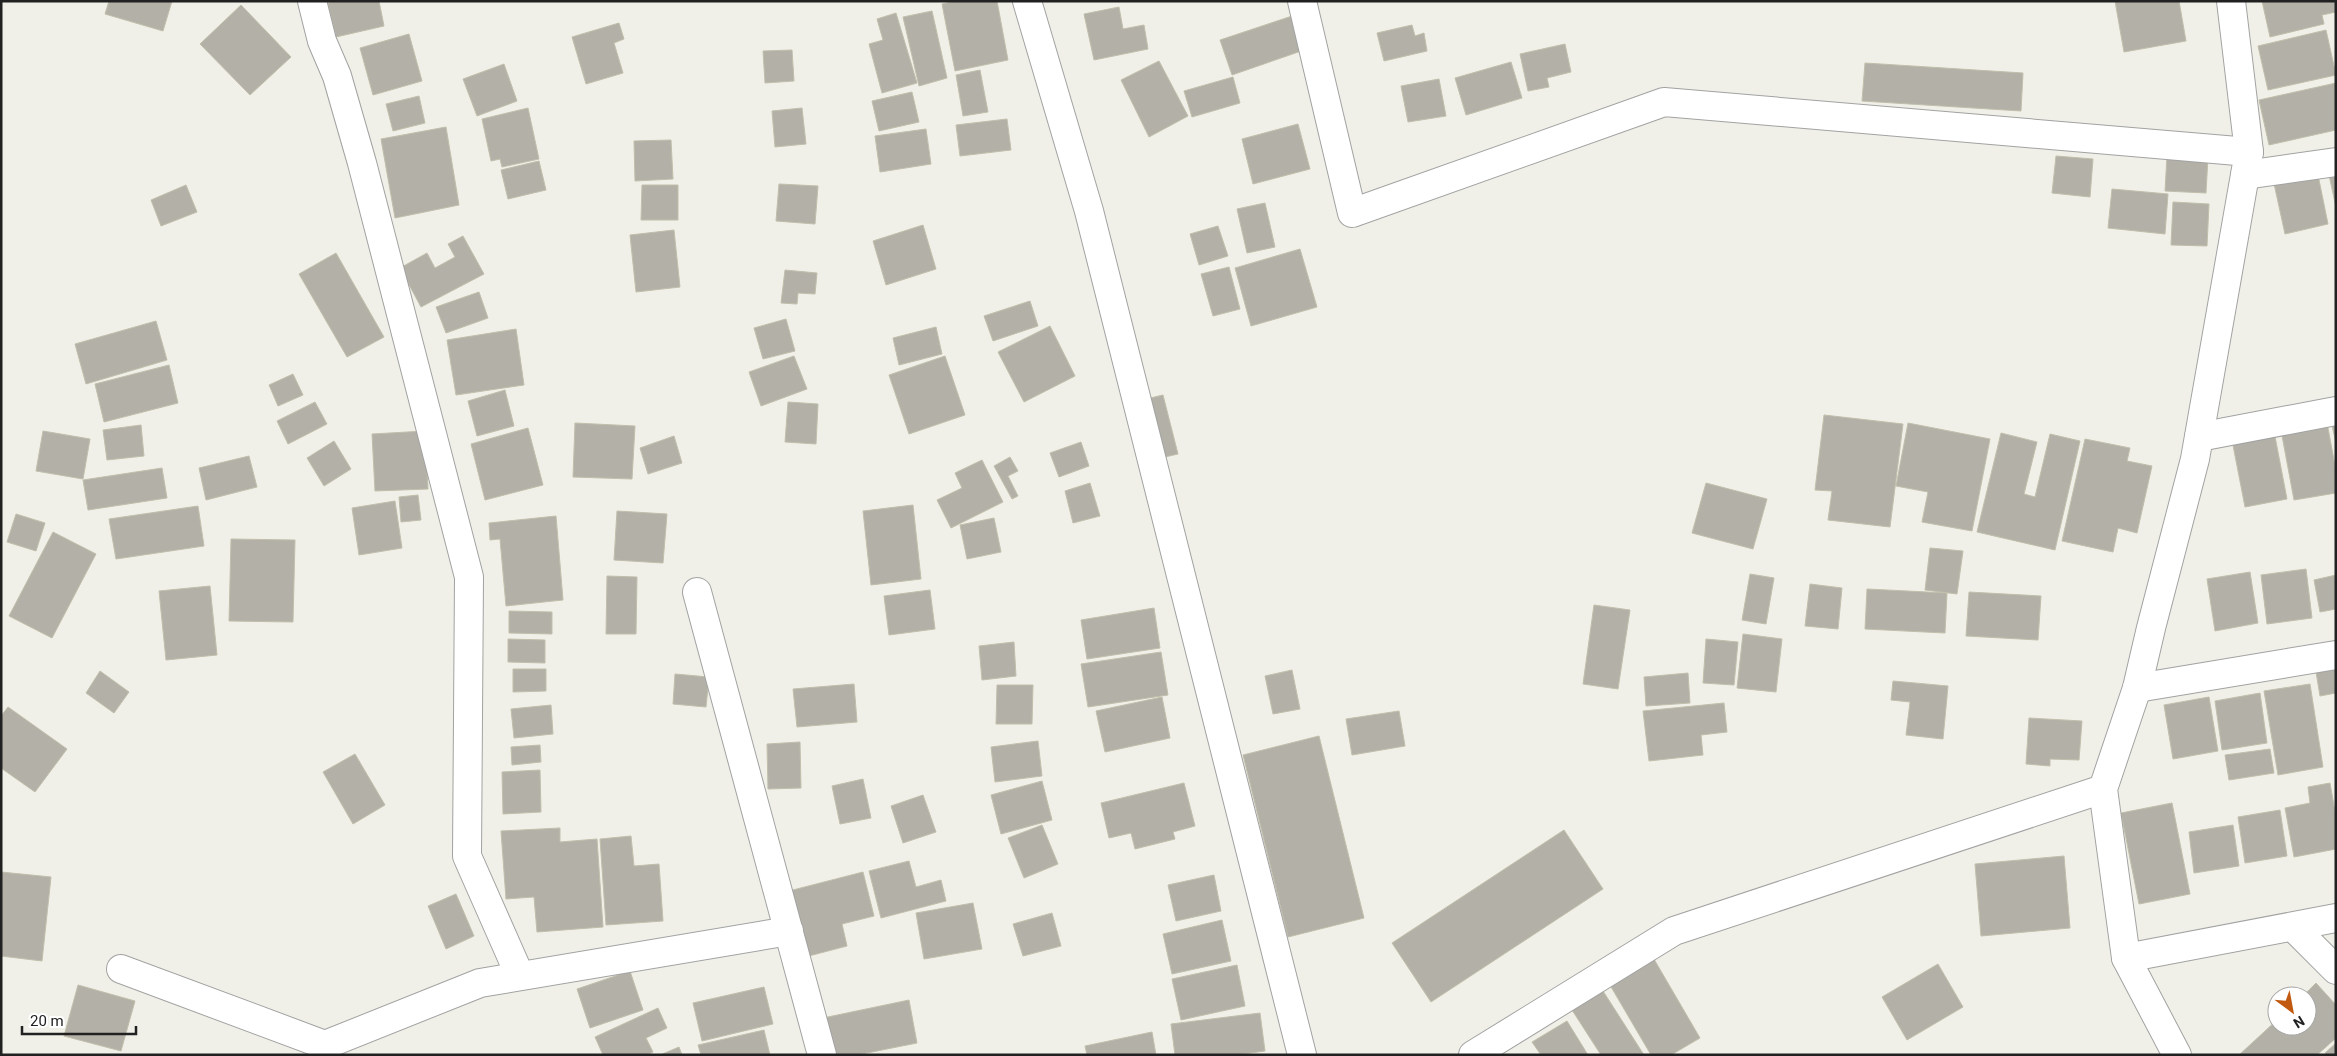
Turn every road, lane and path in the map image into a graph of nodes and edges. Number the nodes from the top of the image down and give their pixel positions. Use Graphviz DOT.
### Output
graph roads {
  1 [pos="312,1"];
  2 [pos="1027,1"];
  3 [pos="1302,1"];
  4 [pos="2230,1"];
  5 [pos="2336,162"];
  6 [pos="2247,163"];
  7 [pos="2336,411"];
  8 [pos="2199,437"];
  9 [pos="697,592"];
  10 [pos="2336,655"];
  11 [pos="2137,688"];
  12 [pos="2103,789"];
  13 [pos="2336,918"];
  14 [pos="2293,927"];
  15 [pos="789,931"];
  16 [pos="2126,958"];
  17 [pos="121,969"];
  18 [pos="2336,970"];
  19 [pos="520,976"];
  20 [pos="822,1055"];
  21 [pos="1302,1055"];
  22 [pos="1472,1055"];
  23 [pos="2177,1055"];
  1 -- 19 [label="street"];
  2 -- 21 [label="street"];
  3 -- 6 [label="street"];
  4 -- 6 [label="street"];
  5 -- 6 [label="street"];
  6 -- 8 [label="street"];
  7 -- 8 [label="street"];
  8 -- 11 [label="street"];
  9 -- 15 [label="street"];
  10 -- 11 [label="street"];
  11 -- 12 [label="street"];
  12 -- 16 [label="street"];
  12 -- 22 [label="street"];
  13 -- 14 [label="street"];
  14 -- 16 [label="street"];
  14 -- 18 [label="street"];
  15 -- 19 [label="street"];
  15 -- 20 [label="street"];
  16 -- 23 [label="street"];
  17 -- 19 [label="street"];
}
